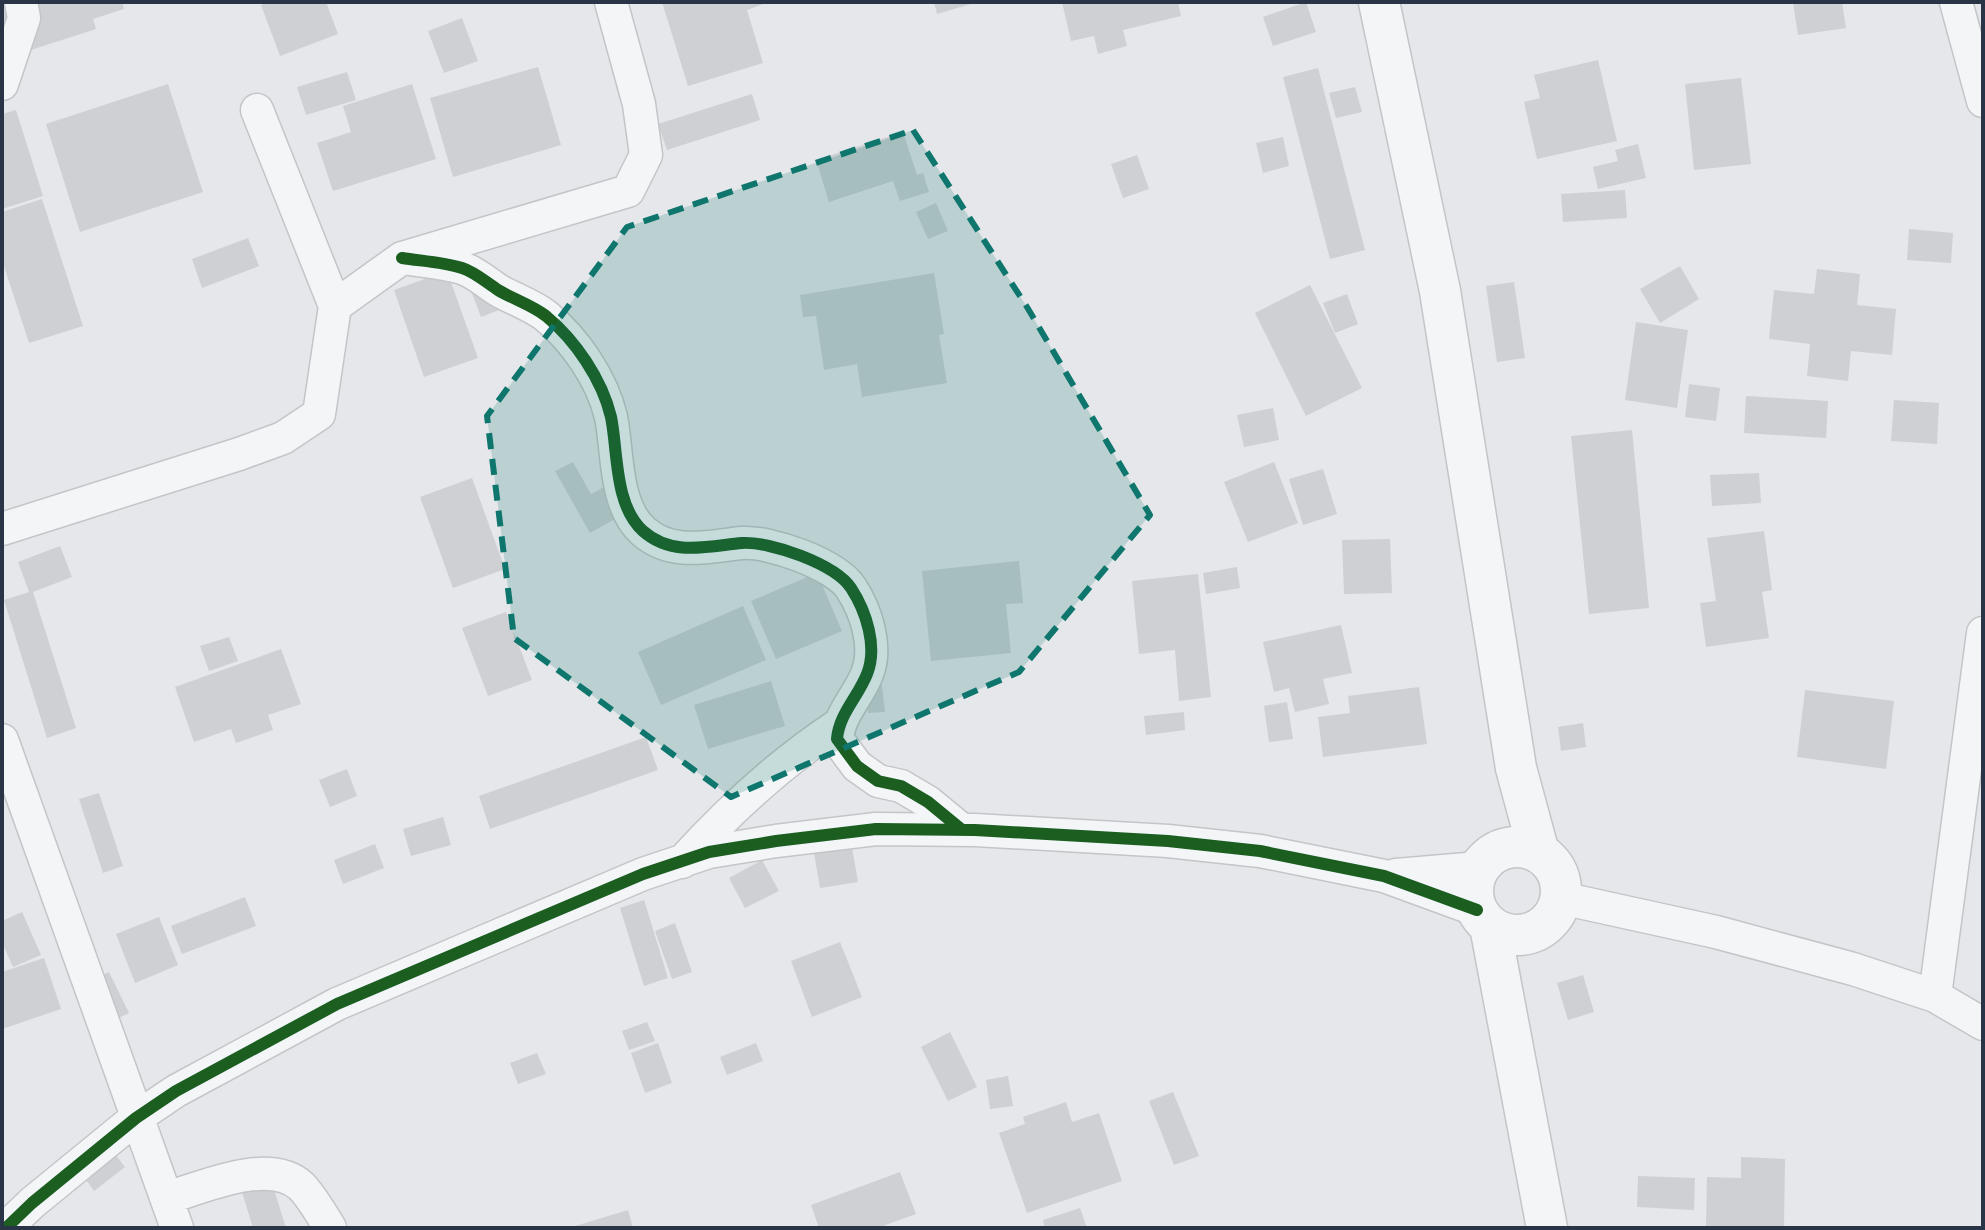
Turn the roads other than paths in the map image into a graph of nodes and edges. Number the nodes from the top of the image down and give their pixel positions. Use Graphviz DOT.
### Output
graph roads {
  1 [pos="21,2"];
  2 [pos="611,2"];
  3 [pos="1379,2"];
  4 [pos="1956,2"];
  5 [pos="2,84"];
  6 [pos="1983,101"];
  7 [pos="257,110"];
  8 [pos="402,258"];
  9 [pos="335,306"];
  10 [pos="2,529"];
  11 [pos="1983,633"];
  12 [pos="838,725"];
  13 [pos="2,740"];
  14 [pos="1516,768"];
  15 [pos="962,830"];
  16 [pos="1539,853"];
  17 [pos="1488,860"];
  18 [pos="682,862"];
  19 [pos="1384,876"];
  20 [pos="1561,898"];
  21 [pos="1484,918"];
  22 [pos="1536,932"];
  23 [pos="1935,996"];
  24 [pos="1983,1024"];
  25 [pos="1509,1031"];
  26 [pos="136,1118"];
  27 [pos="172,1213"];
  28 [pos="6,1228"];
  29 [pos="330,1228"];
  30 [pos="1547,1228"];
  1 -- 5 [label="street"];
  2 -- 8 [label="street"];
  3 -- 14 [label="street"];
  4 -- 6 [label="street"];
  7 -- 9 [label="street"];
  8 -- 9 [label="street"];
  8 -- 12 [label="street"];
  9 -- 10 [label="street"];
  11 -- 23 [label="street"];
  12 -- 15 [label="street"];
  12 -- 18 [label="street"];
  13 -- 26 [label="street"];
  14 -- 16 [label="street"];
  14 -- 17 [label="street"];
  15 -- 18 [label="street"];
  15 -- 19 [label="street"];
  16 -- 17 [label="street"];
  16 -- 20 [label="street"];
  17 -- 19 [label="street"];
  17 -- 21 [label="street"];
  18 -- 26 [label="street"];
  19 -- 21 [label="street"];
  20 -- 22 [label="street"];
  20 -- 23 [label="street"];
  21 -- 22 [label="street"];
  21 -- 25 [label="street"];
  22 -- 25 [label="street"];
  23 -- 24 [label="street"];
  25 -- 30 [label="street"];
  26 -- 27 [label="street"];
  26 -- 28 [label="street"];
  27 -- 29 [label="street"];
}
